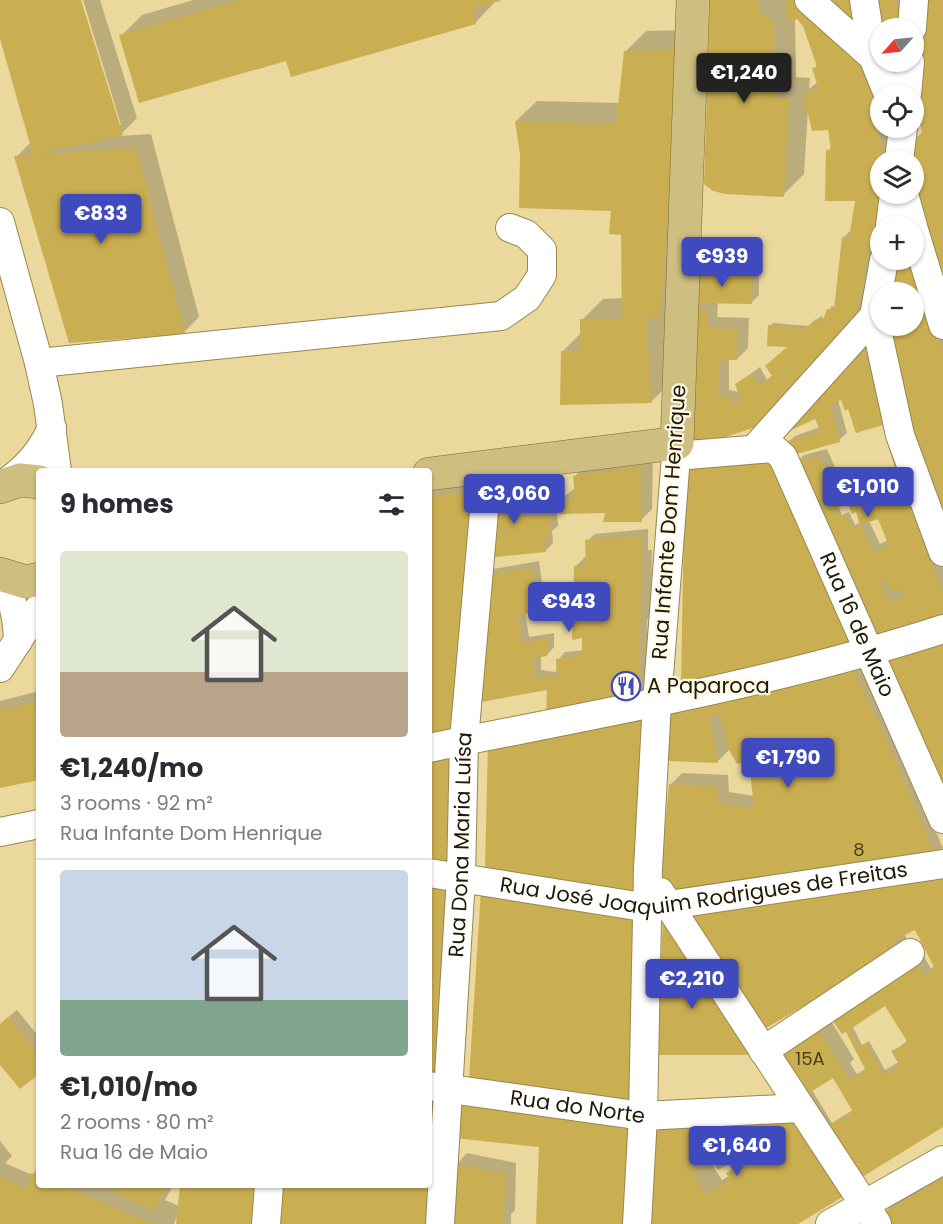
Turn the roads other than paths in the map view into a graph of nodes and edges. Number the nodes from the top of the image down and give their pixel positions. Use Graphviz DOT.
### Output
graph roads {
  1 [pos="693,0"];
  2 [pos="809,0"];
  3 [pos="864,0"];
  4 [pos="914,0"];
  5 [pos="913,18"];
  6 [pos="870,38"];
  7 [pos="870,54"];
  8 [pos="0,222"];
  9 [pos="510,228"];
  10 [pos="924,263"];
  11 [pos="870,320"];
  12 [pos="943,324"];
  13 [pos="878,336"];
  14 [pos="39,363"];
  15 [pos="52,428"];
  16 [pos="756,447"];
  17 [pos="676,450"];
  18 [pos="488,466"];
  19 [pos="57,468"];
  20 [pos="432,474"];
  21 [pos="36,482"];
  22 [pos="2,486"];
  23 [pos="943,552"];
  24 [pos="0,574"];
  25 [pos="0,579"];
  26 [pos="36,580"];
  27 [pos="36,613"];
  28 [pos="943,629"];
  29 [pos="18,641"];
  30 [pos="869,653"];
  31 [pos="0,668"];
  32 [pos="657,702"];
  33 [pos="464,740"];
  34 [pos="432,747"];
  35 [pos="943,819"];
  36 [pos="36,825"];
  37 [pos="0,832"];
  38 [pos="943,864"];
  39 [pos="432,873"];
  40 [pos="461,877"];
  41 [pos="658,907"];
  42 [pos="910,953"];
  43 [pos="763,1051"];
  44 [pos="438,1086"];
  45 [pos="800,1108"];
  46 [pos="643,1116"];
  47 [pos="943,1160"];
  48 [pos="269,1188"];
  49 [pos="870,1214"];
  50 [pos="266,1224"];
  51 [pos="440,1224"];
  52 [pos="637,1224"];
  53 [pos="830,1224"];
  1 -- 17 [label="main road, Rua Infante Dom Henrique"];
  2 -- 7 [label="street"];
  3 -- 6 [label="street"];
  4 -- 5 [label="street"];
  8 -- 14 [label="street"];
  9 -- 14 [label="street"];
  10 -- 12 [label="street"];
  11 -- 16 [label="street"];
  13 -- 23 [label="street"];
  14 -- 15 [label="street"];
  15 -- 19 [label="street"];
  15 -- 22 [label="street"];
  16 -- 17 [label="street"];
  16 -- 30 [label="street, Rua 16 de Maio"];
  17 -- 18 [label="main road"];
  17 -- 32 [label="street, Rua Infante Dom Henrique"];
  18 -- 20 [label="main road"];
  18 -- 33 [label="street, Rua Dona Maria Luísa"];
  21 -- 22 [label="main road"];
  24 -- 26 [label="main road"];
  25 -- 29 [label="street"];
  27 -- 29 [label="street"];
  28 -- 30 [label="street"];
  29 -- 31 [label="street"];
  30 -- 32 [label="street"];
  30 -- 35 [label="street, Rua 16 de Maio"];
  32 -- 33 [label="street"];
  32 -- 41 [label="street, Rua Infante Dom Henrique"];
  33 -- 34 [label="street"];
  33 -- 40 [label="street, Rua Dona Maria Luísa"];
  36 -- 37 [label="street"];
  38 -- 41 [label="street, Rua José Joaquim Rodrigues de Freitas"];
  39 -- 40 [label="street, Rua José Joaquim Rodrigues de Freitas"];
  40 -- 41 [label="street, Rua José Joaquim Rodrigues de Freitas"];
  40 -- 44 [label="street, Rua Dona Maria Luísa"];
  41 -- 43 [label="street"];
  41 -- 46 [label="street"];
  42 -- 43 [label="street"];
  43 -- 45 [label="street"];
  44 -- 46 [label="street, Rua do Norte"];
  44 -- 51 [label="street, Rua Dona Maria Luísa"];
  45 -- 46 [label="street, Rua do Norte"];
  45 -- 49 [label="street"];
  46 -- 52 [label="street"];
  47 -- 49 [label="street"];
  48 -- 50 [label="street"];
  49 -- 53 [label="street"];
}
